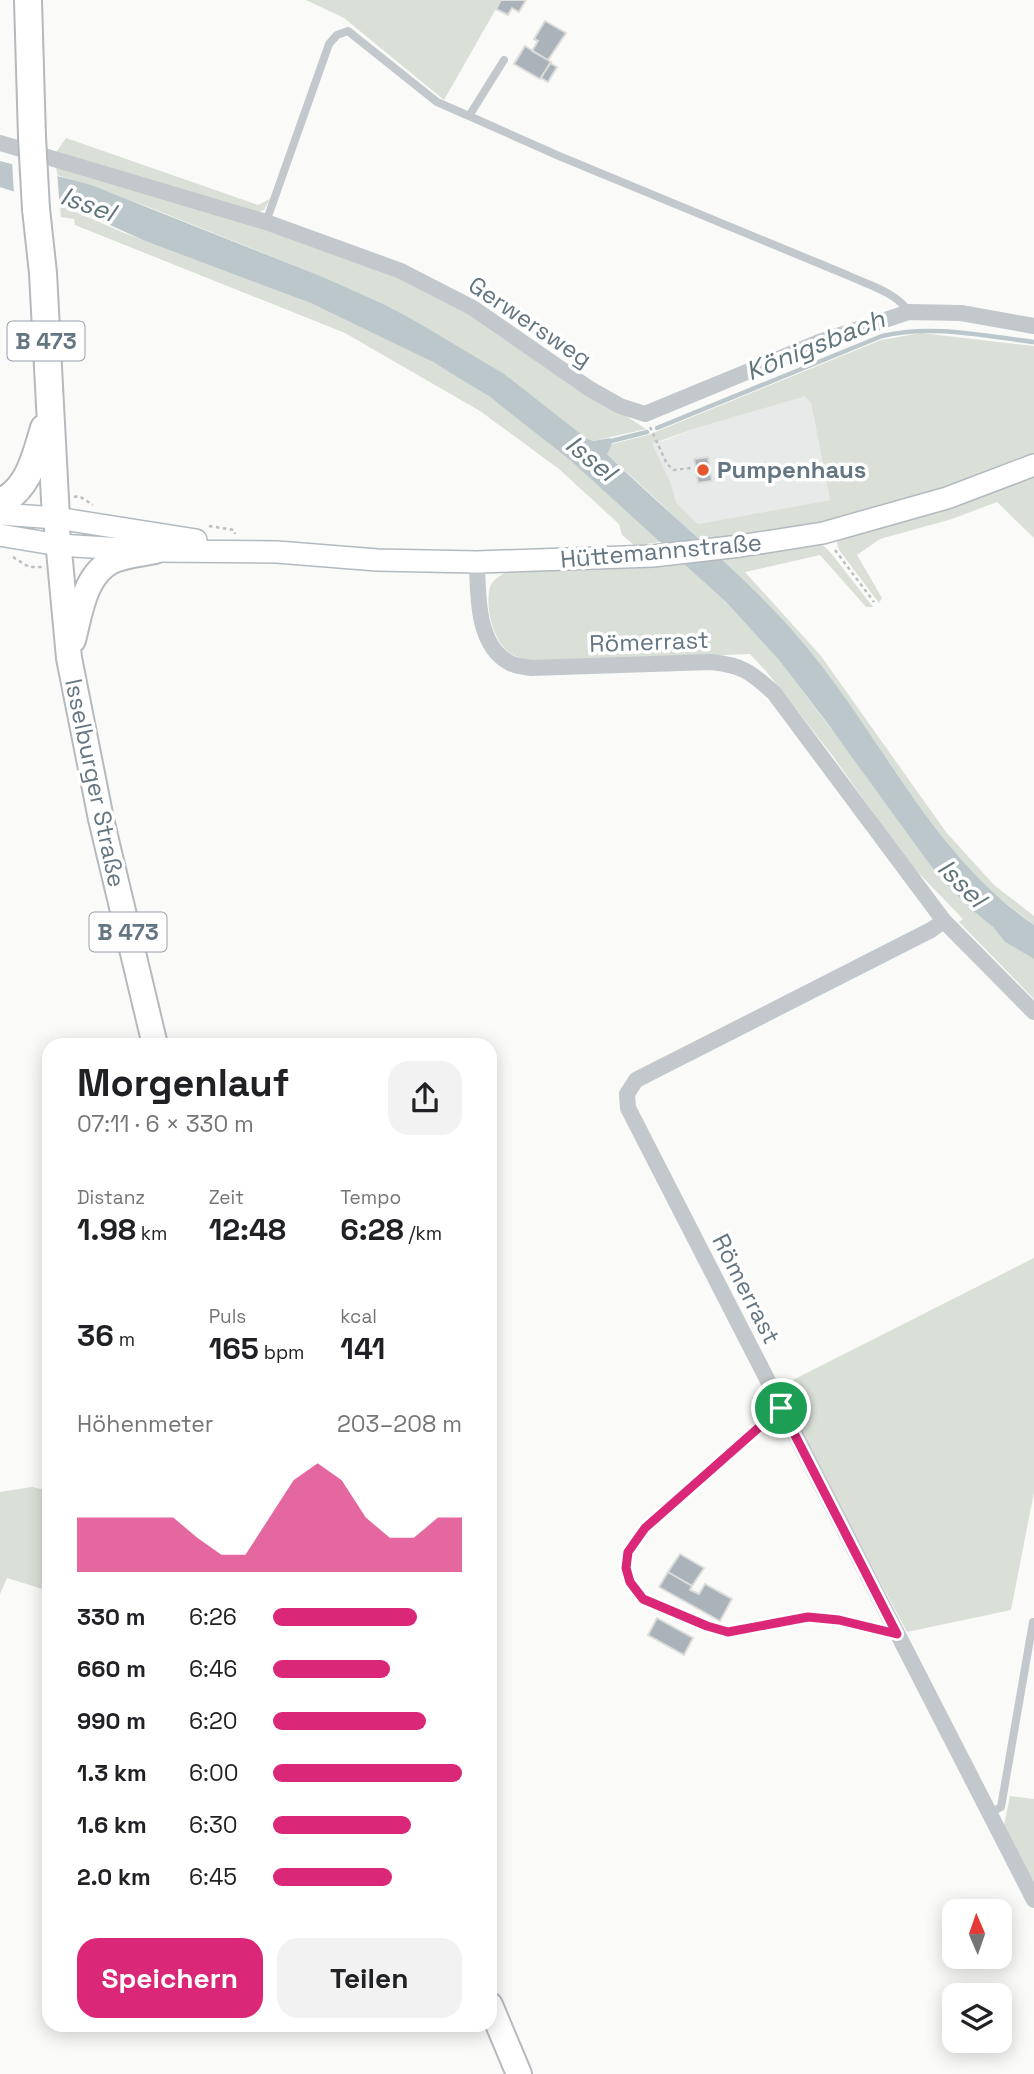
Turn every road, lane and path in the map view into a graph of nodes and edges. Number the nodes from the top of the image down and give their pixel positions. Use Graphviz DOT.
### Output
graph roads {
  1 [pos="28,0"];
  2 [pos="504,60"];
  3 [pos="470,116"];
  4 [pos="0,143"];
  5 [pos="266,222"];
  6 [pos="909,312"];
  7 [pos="1034,326"];
  8 [pos="50,410"];
  9 [pos="645,414"];
  10 [pos="1034,465"];
  11 [pos="691,468"];
  12 [pos="0,502"];
  13 [pos="0,514"];
  14 [pos="56,518"];
  15 [pos="822,533"];
  16 [pos="0,535"];
  17 [pos="59,545"];
  18 [pos="155,551"];
  19 [pos="277,552"];
  20 [pos="477,562"];
  21 [pos="874,602"];
  22 [pos="69,658"];
  23 [pos="944,921"];
  24 [pos="1034,1012"];
  25 [pos="154,1038"];
  26 [pos="781,1408"];
  27 [pos="1033,1622"];
  28 [pos="897,1634"];
  29 [pos="1030,1659"];
  30 [pos="990,1812"];
  31 [pos="1034,1900"];
  32 [pos="497,2022"];
  33 [pos="519,2074"];
  1 -- 8 [label="highway, B 473, bridge"];
  2 -- 3 [label="lane"];
  3 -- 5 [label="lane"];
  3 -- 6 [label="lane"];
  4 -- 5 [label="street, Gerwersweg"];
  5 -- 9 [label="street, Gerwersweg"];
  6 -- 7 [label="street"];
  6 -- 9 [label="street"];
  8 -- 12 [label="highway, B 473"];
  8 -- 14 [label="highway, B 473"];
  9 -- 11 [label="path"];
  10 -- 15 [label="main road, Hüttemannstraße"];
  13 -- 14 [label="main road, Hüttemannstraße"];
  14 -- 17 [label="main road, Isselburger Straße / B 473"];
  14 -- 19 [label="main road, Hüttemannstraße"];
  15 -- 20 [label="main road, Hüttemannstraße"];
  15 -- 21 [label="path"];
  16 -- 17 [label="main road, Hüttemannstraße"];
  17 -- 18 [label="main road, Hüttemannstraße"];
  17 -- 22 [label="main road, Isselburger Straße / B 473"];
  18 -- 19 [label="main road, Hüttemannstraße"];
  18 -- 22 [label="main road, B 473"];
  19 -- 20 [label="main road, Hüttemannstraße"];
  20 -- 23 [label="street, Römerrast"];
  22 -- 25 [label="main road, Isselburger Straße / B 473"];
  23 -- 24 [label="street, Römerrast"];
  23 -- 26 [label="street, Römerrast"];
  26 -- 28 [label="street, Römerrast"];
  26 -- 28 [label="lane"];
  27 -- 29 [label="lane"];
  28 -- 30 [label="street, Römerrast"];
  29 -- 30 [label="lane"];
  30 -- 31 [label="street, Römerrast"];
  32 -- 33 [label="main road"];
}
